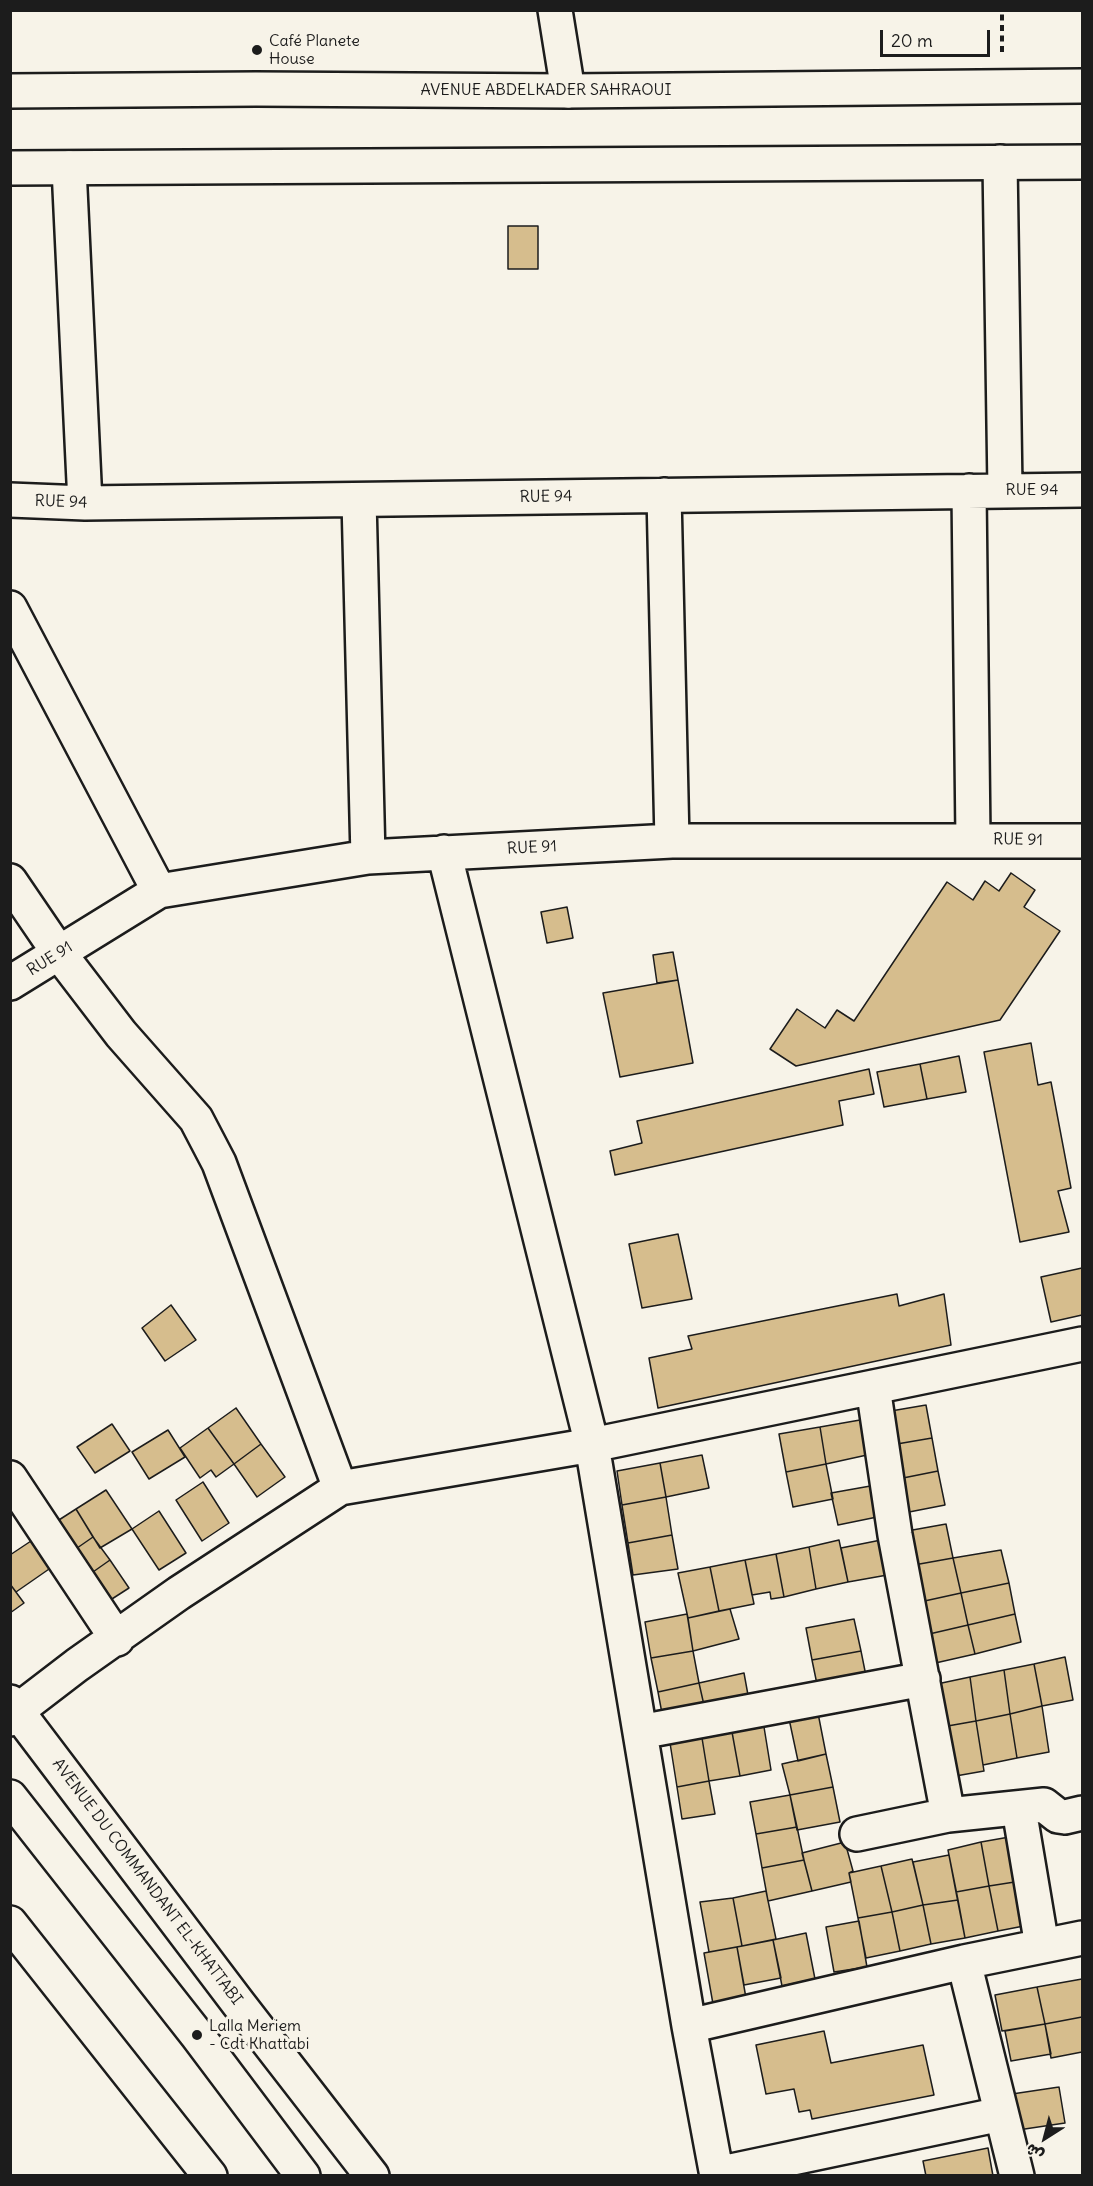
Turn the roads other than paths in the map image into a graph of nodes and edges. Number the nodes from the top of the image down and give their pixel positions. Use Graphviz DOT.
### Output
graph roads {
  1 [pos="555,10"];
  2 [pos="1083,86"];
  3 [pos="568,91"];
  4 [pos="10,92"];
  5 [pos="1000,162"];
  6 [pos="1083,162"];
  7 [pos="10,168"];
  8 [pos="69,168"];
  9 [pos="1005,490"];
  10 [pos="1083,490"];
  11 [pos="969,491"];
  12 [pos="664,495"];
  13 [pos="10,500"];
  14 [pos="359,500"];
  15 [pos="85,503"];
  16 [pos="12,614"];
  17 [pos="973,839"];
  18 [pos="672,841"];
  19 [pos="1083,841"];
  20 [pos="444,852"];
  21 [pos="368,857"];
  22 [pos="10,881"];
  23 [pos="159,891"];
  24 [pos="59,953"];
  25 [pos="10,983"];
  26 [pos="1083,1344"];
  27 [pos="873,1387"];
  28 [pos="592,1445"];
  29 [pos="10,1478"];
  30 [pos="340,1488"];
  31 [pos="117,1639"];
  32 [pos="923,1679"];
  33 [pos="13,1710"];
  34 [pos="640,1732"];
  35 [pos="13,1806"];
  36 [pos="1018,1809"];
  37 [pos="1083,1813"];
  38 [pos="948,1815"];
  39 [pos="857,1834"];
  40 [pos="10,1923"];
  41 [pos="1083,1938"];
  42 [pos="1042,1946"];
  43 [pos="964,1962"];
  44 [pos="689,2026"];
  45 [pos="1001,2114"];
  46 [pos="210,2175"];
  47 [pos="303,2175"];
  48 [pos="372,2175"];
  49 [pos="717,2175"];
  50 [pos="1017,2175"];
  1 -- 3 [label="street"];
  2 -- 3 [label="street, AVENUE ABDELKADER SAHRAOUI"];
  3 -- 4 [label="street, AVENUE ABDELKADER SAHRAOUI"];
  5 -- 6 [label="street"];
  5 -- 8 [label="street"];
  5 -- 9 [label="street"];
  7 -- 8 [label="street"];
  8 -- 15 [label="street"];
  9 -- 10 [label="street, RUE 94"];
  9 -- 11 [label="street, RUE 94"];
  11 -- 12 [label="street, RUE 94"];
  11 -- 17 [label="street"];
  12 -- 14 [label="street, RUE 94"];
  12 -- 18 [label="street"];
  13 -- 15 [label="street, RUE 94"];
  14 -- 15 [label="street, RUE 94"];
  14 -- 21 [label="street"];
  16 -- 23 [label="street"];
  17 -- 18 [label="street, RUE 91"];
  17 -- 19 [label="street, RUE 91"];
  18 -- 20 [label="street, RUE 91"];
  20 -- 21 [label="street, RUE 91"];
  20 -- 28 [label="street"];
  21 -- 23 [label="street, RUE 91"];
  22 -- 24 [label="street"];
  23 -- 24 [label="street, RUE 91"];
  24 -- 25 [label="street, RUE 91"];
  24 -- 30 [label="street"];
  26 -- 27 [label="street"];
  27 -- 28 [label="street"];
  27 -- 32 [label="street"];
  28 -- 30 [label="street"];
  28 -- 34 [label="street"];
  29 -- 31 [label="street"];
  30 -- 31 [label="street"];
  31 -- 33 [label="street"];
  32 -- 34 [label="street"];
  32 -- 38 [label="street"];
  33 -- 48 [label="street, AVENUE DU COMMANDANT EL-KHATTABI"];
  34 -- 44 [label="street"];
  35 -- 47 [label="street"];
  36 -- 37 [label="street"];
  36 -- 38 [label="street"];
  36 -- 42 [label="street"];
  38 -- 39 [label="street"];
  40 -- 46 [label="street"];
  41 -- 42 [label="street"];
  42 -- 43 [label="street"];
  43 -- 44 [label="street"];
  43 -- 45 [label="street"];
  44 -- 49 [label="street"];
  45 -- 49 [label="street"];
  45 -- 50 [label="street"];
}
